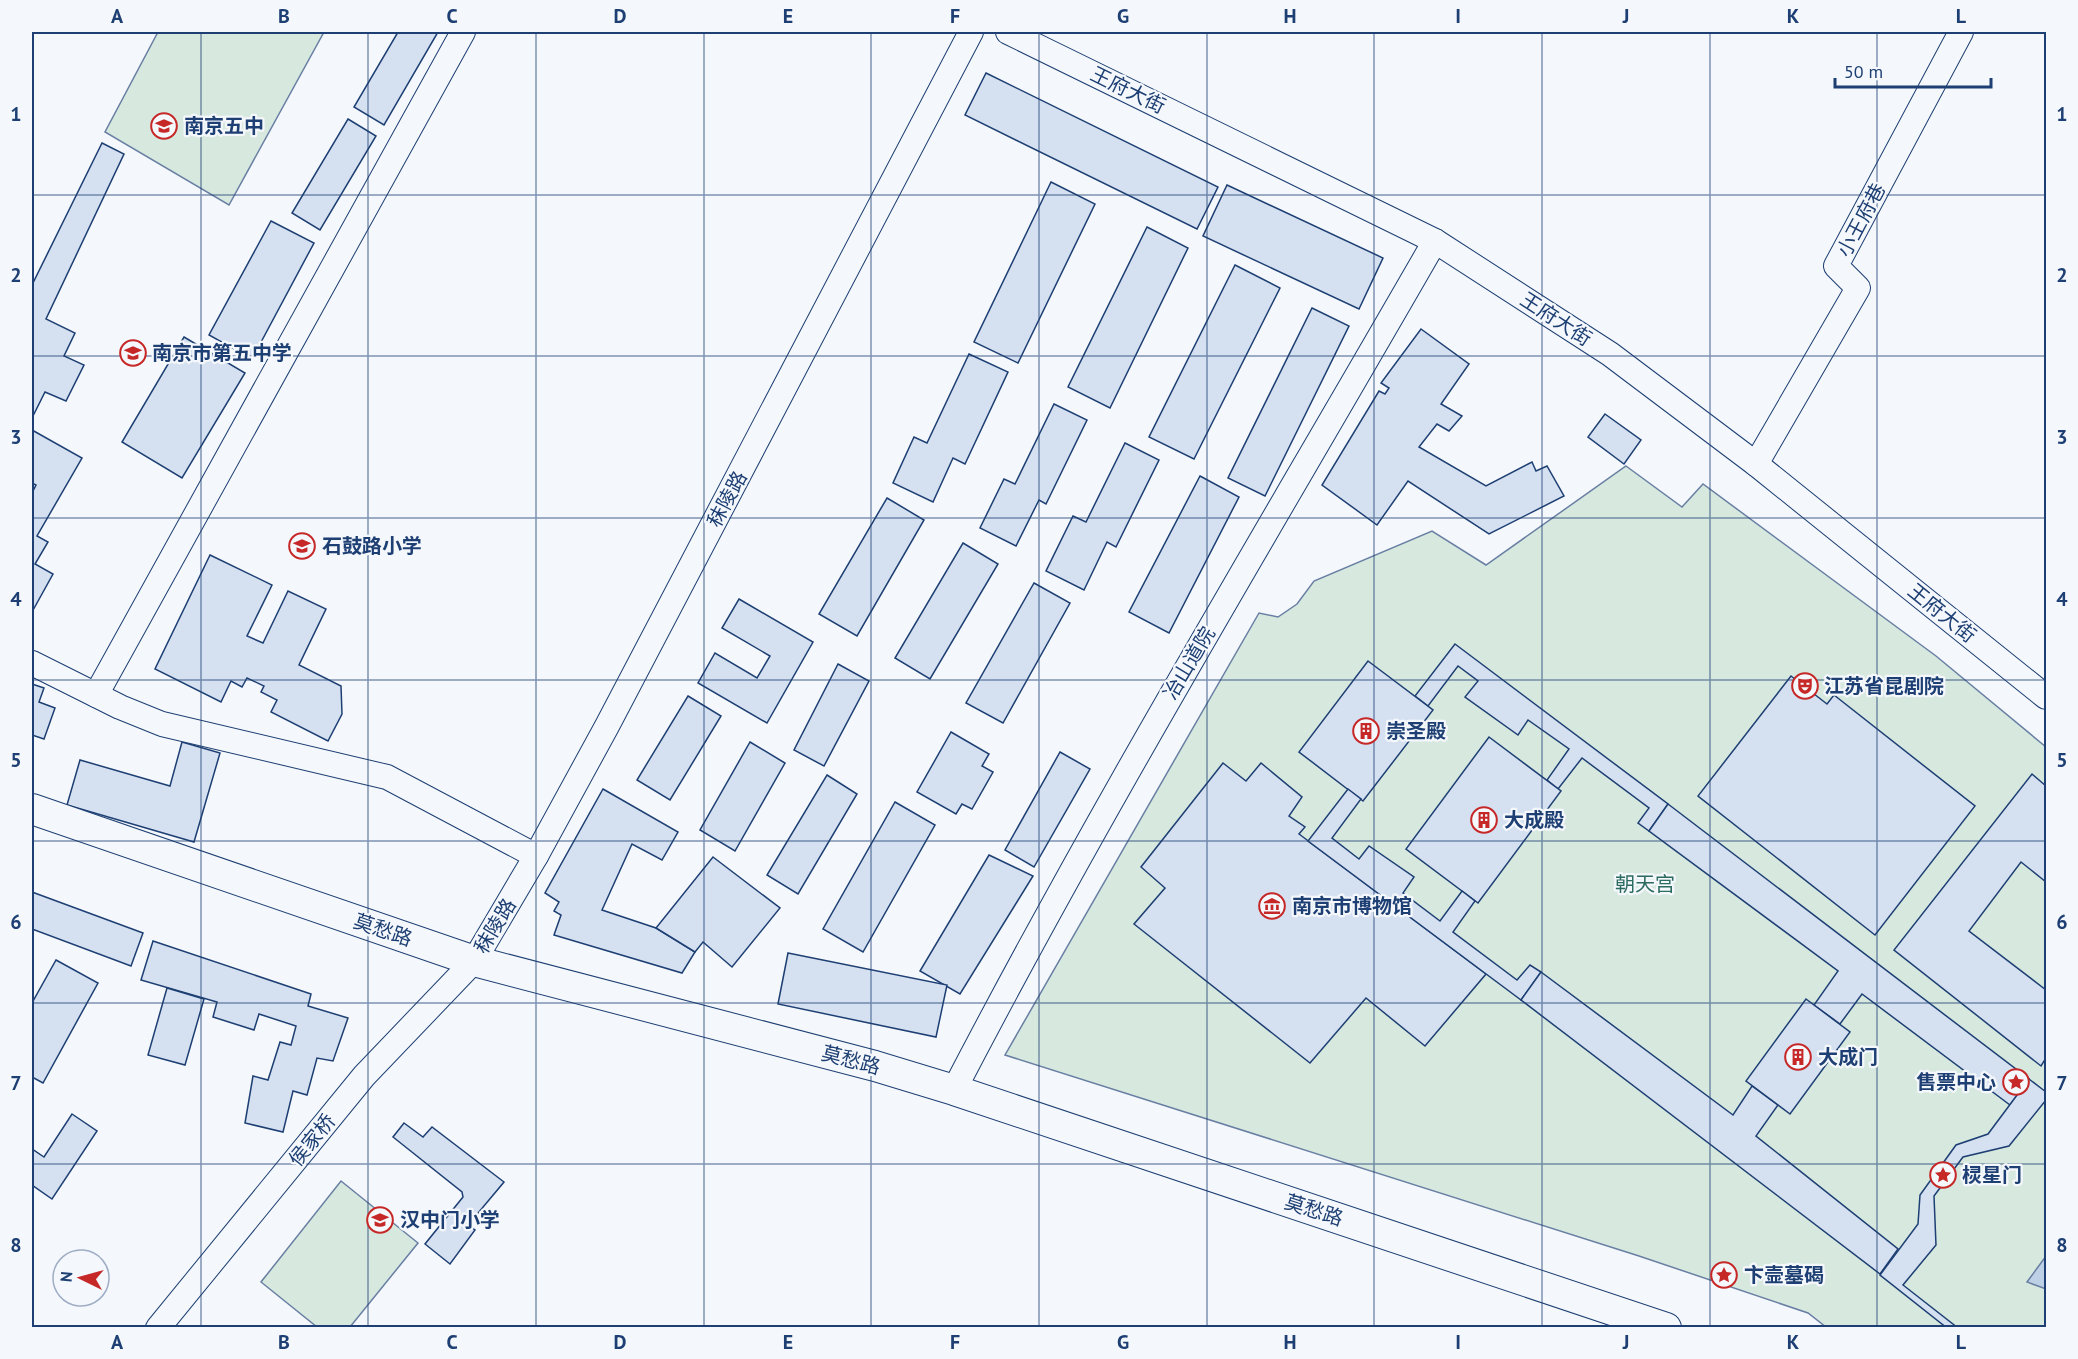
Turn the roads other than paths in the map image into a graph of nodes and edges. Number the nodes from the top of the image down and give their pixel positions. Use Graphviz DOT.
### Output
graph roads {
  1 [pos="463,32"];
  2 [pos="971,32"];
  3 [pos="1008,32"];
  4 [pos="1961,32"];
  5 [pos="1435,241"];
  6 [pos="1756,464"];
  7 [pos="32,663"];
  8 [pos="96,695"];
  9 [pos="2046,697"];
  10 [pos="32,809"];
  11 [pos="536,856"];
  12 [pos="474,961"];
  13 [pos="954,1090"];
  14 [pos="158,1328"];
  15 [pos="1666,1328"];
  1 -- 8 [label="street"];
  2 -- 11 [label="street, 秣陵路"];
  3 -- 5 [label="street, 王府大街"];
  4 -- 6 [label="street, 小王府巷"];
  5 -- 6 [label="street, 王府大街"];
  5 -- 13 [label="street, 冶山道院"];
  6 -- 9 [label="street, 王府大街"];
  7 -- 8 [label="street"];
  8 -- 11 [label="street"];
  10 -- 12 [label="main road, 莫愁路"];
  11 -- 12 [label="street, 秣陵路"];
  12 -- 13 [label="main road, 莫愁路"];
  12 -- 14 [label="street, 侯家桥"];
  13 -- 15 [label="main road, 莫愁路"];
}
